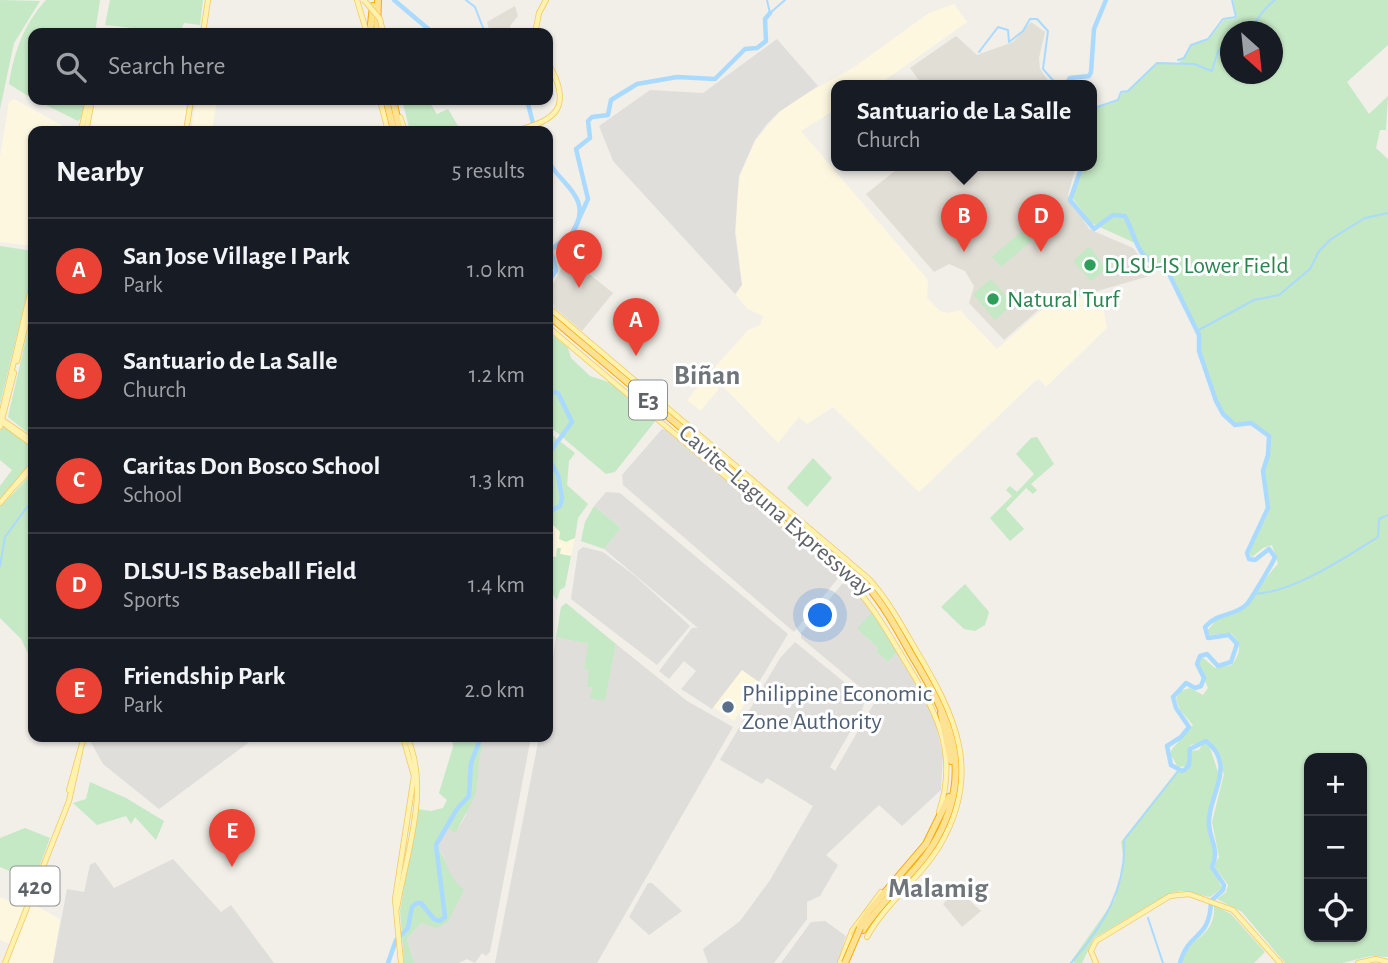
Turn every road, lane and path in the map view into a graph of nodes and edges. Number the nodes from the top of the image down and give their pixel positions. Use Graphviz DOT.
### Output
graph roads {
  1 [pos="208,0"];
  2 [pos="357,0"];
  3 [pos="363,0"];
  4 [pos="546,0"];
  5 [pos="375,1"];
  6 [pos="204,28"];
  7 [pos="372,28"];
  8 [pos="375,28"];
  9 [pos="375,28"];
  10 [pos="378,28"];
  11 [pos="537,28"];
  12 [pos="553,71"];
  13 [pos="89,105"];
  14 [pos="190,105"];
  15 [pos="389,105"];
  16 [pos="389,105"];
  17 [pos="392,105"];
  18 [pos="84,126"];
  19 [pos="187,126"];
  20 [pos="396,126"];
  21 [pos="396,126"];
  22 [pos="398,126"];
  23 [pos="535,126"];
  24 [pos="28,304"];
  25 [pos="28,315"];
  26 [pos="553,323"];
  27 [pos="553,324"];
  28 [pos="2,422"];
  29 [pos="28,440"];
  30 [pos="28,471"];
  31 [pos="742,484"];
  32 [pos="0,503"];
  33 [pos="82,742"];
  34 [pos="407,742"];
  35 [pos="859,933"];
  36 [pos="1388,962"];
  37 [pos="5,963"];
  38 [pos="401,963"];
  39 [pos="840,963"];
  40 [pos="847,963"];
  41 [pos="1096,963"];
  42 [pos="1280,963"];
  43 [pos="1357,963"];
  1 -- 6 [label="main road"];
  2 -- 7 [label="main road"];
  3 -- 10 [label="main road, bridge"];
  4 -- 11 [label="main road"];
  5 -- 8 [label="highway"];
  5 -- 9 [label="highway"];
  12 -- 23 [label="main road"];
  13 -- 18 [label="main road"];
  14 -- 19 [label="main road"];
  15 -- 20 [label="highway"];
  16 -- 21 [label="main road"];
  17 -- 22 [label="main road"];
  24 -- 28 [label="main road"];
  25 -- 28 [label="main road"];
  26 -- 35 [label="main road"];
  27 -- 31 [label="highway, Cavite–Laguna Expressway / E3"];
  28 -- 29 [label="main road"];
  30 -- 32 [label="main road"];
  31 -- 35 [label="main road"];
  31 -- 35 [label="highway, Cavite–Laguna Expressway / E3"];
  33 -- 37 [label="main road, 420"];
  34 -- 38 [label="main road"];
  35 -- 39 [label="main road"];
  35 -- 40 [label="highway, Cavite–Laguna Expressway / E3, bridge"];
  36 -- 43 [label="main road"];
  41 -- 42 [label="main road"];
}
